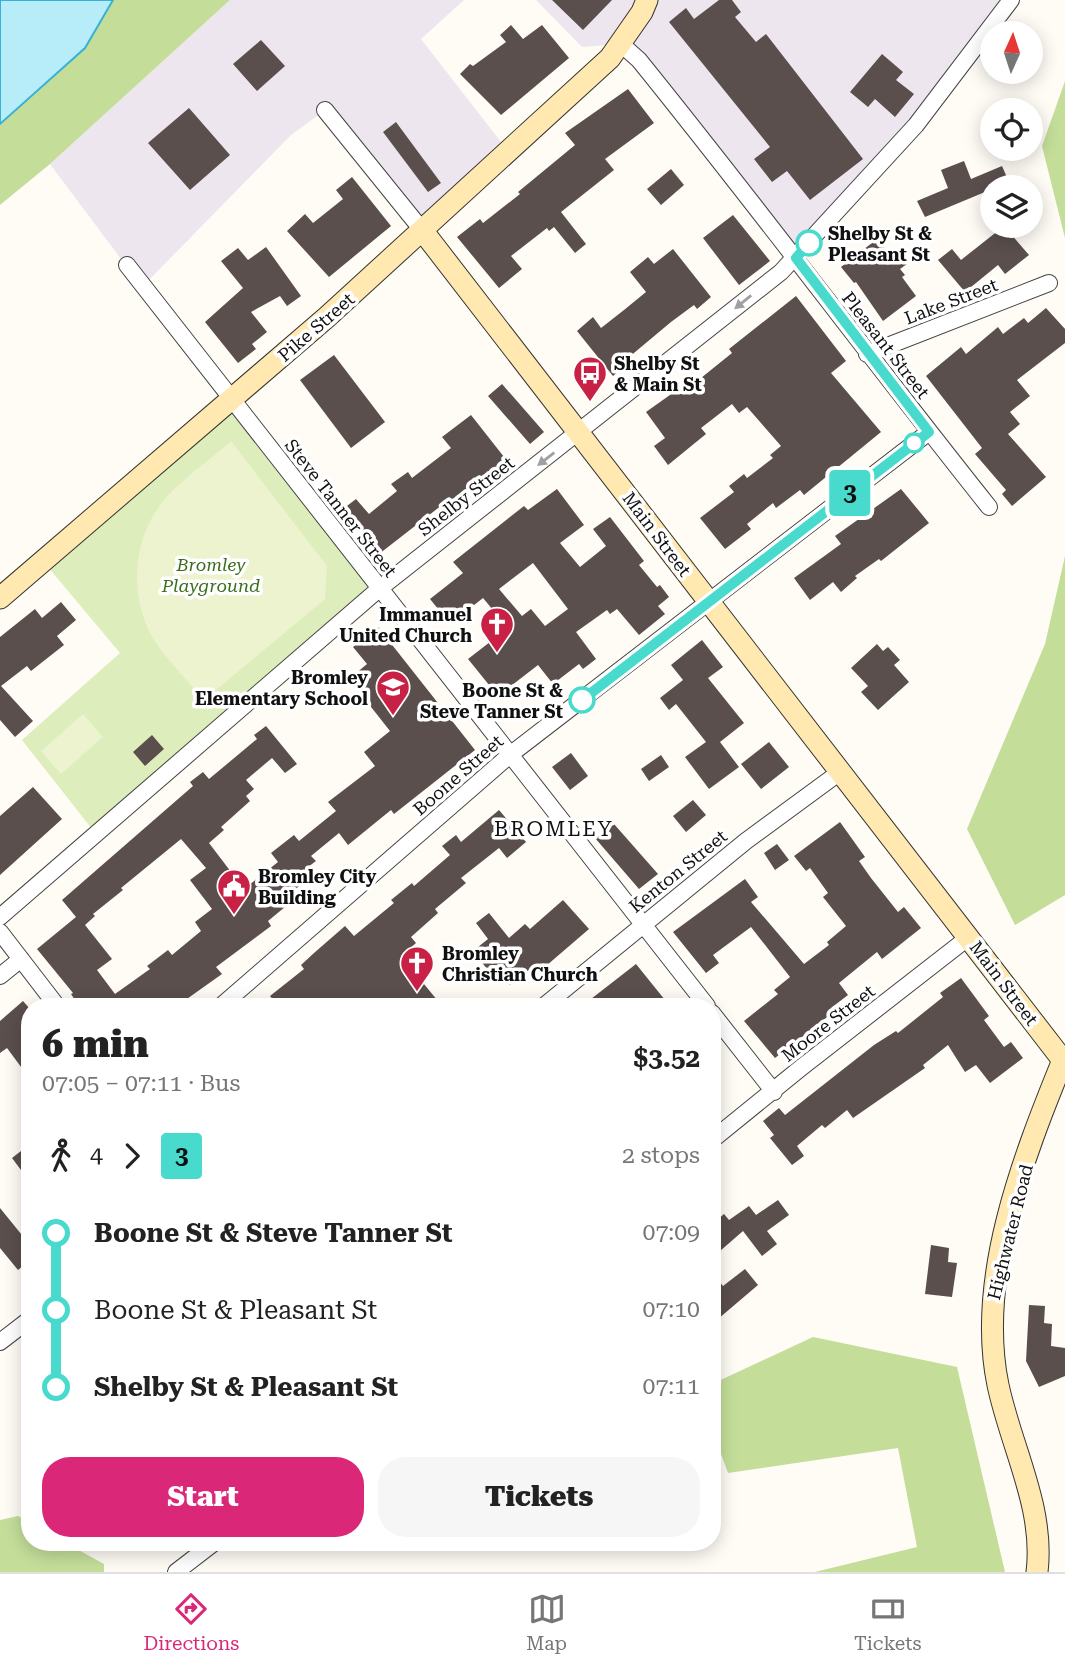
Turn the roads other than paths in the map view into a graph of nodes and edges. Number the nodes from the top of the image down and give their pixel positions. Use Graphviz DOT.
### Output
graph roads {
  1 [pos="647,0"];
  2 [pos="1011,0"];
  3 [pos="621,44"];
  4 [pos="325,110"];
  5 [pos="422,230"];
  6 [pos="796,258"];
  7 [pos="127,265"];
  8 [pos="1049,283"];
  9 [pos="867,354"];
  10 [pos="233,398"];
  11 [pos="929,432"];
  12 [pos="579,433"];
  13 [pos="989,507"];
  14 [pos="379,589"];
  15 [pos="0,598"];
  16 [pos="709,602"];
  17 [pos="511,754"];
  18 [pos="840,772"];
  19 [pos="0,918"];
  20 [pos="643,924"];
  21 [pos="0,932"];
  22 [pos="969,937"];
  23 [pos="21,959"];
  24 [pos="0,976"];
  25 [pos="51,998"];
  26 [pos="230,998"];
  27 [pos="554,998"];
  28 [pos="701,998"];
  29 [pos="721,1024"];
  30 [pos="1064,1062"];
  31 [pos="774,1092"];
  32 [pos="721,1133"];
  33 [pos="21,1326"];
  34 [pos="0,1342"];
  35 [pos="203,1551"];
  36 [pos="176,1572"];
  37 [pos="1037,1572"];
  1 -- 3 [label="street, Pike Street"];
  2 -- 6 [label="street, Shelby Street"];
  3 -- 5 [label="street, Pike Street"];
  3 -- 6 [label="street, Pleasant Street"];
  4 -- 5 [label="street, Main Street"];
  5 -- 10 [label="street, Pike Street"];
  5 -- 12 [label="street, Main Street"];
  6 -- 9 [label="street, Pleasant Street"];
  6 -- 12 [label="street, Shelby Street, one-way"];
  7 -- 10 [label="street, Steve Tanner Street"];
  8 -- 9 [label="street, Lake Street"];
  9 -- 11 [label="street, Pleasant Street"];
  10 -- 14 [label="street, Steve Tanner Street"];
  10 -- 15 [label="street, Pike Street"];
  11 -- 13 [label="street, Pleasant Street"];
  11 -- 16 [label="street, Boone Street"];
  12 -- 14 [label="street, Shelby Street, one-way"];
  12 -- 16 [label="street, Main Street"];
  14 -- 17 [label="street, Steve Tanner Street"];
  14 -- 19 [label="street, Shelby Street"];
  16 -- 17 [label="street, Boone Street"];
  16 -- 18 [label="street, Main Street"];
  17 -- 20 [label="street, Steve Tanner Street"];
  17 -- 26 [label="street, Boone Street"];
  18 -- 20 [label="street, Kenton Street"];
  18 -- 22 [label="street, Main Street"];
  20 -- 27 [label="street, Kenton Street"];
  20 -- 28 [label="street, Steve Tanner Street"];
  21 -- 23 [label="street"];
  22 -- 30 [label="street, Main Street"];
  22 -- 31 [label="street, Moore Street"];
  23 -- 24 [label="street"];
  23 -- 25 [label="street"];
  29 -- 31 [label="street"];
  30 -- 37 [label="street, Highwater Road"];
  31 -- 32 [label="street, Moore Street"];
  33 -- 34 [label="street"];
  35 -- 36 [label="street"];
}
